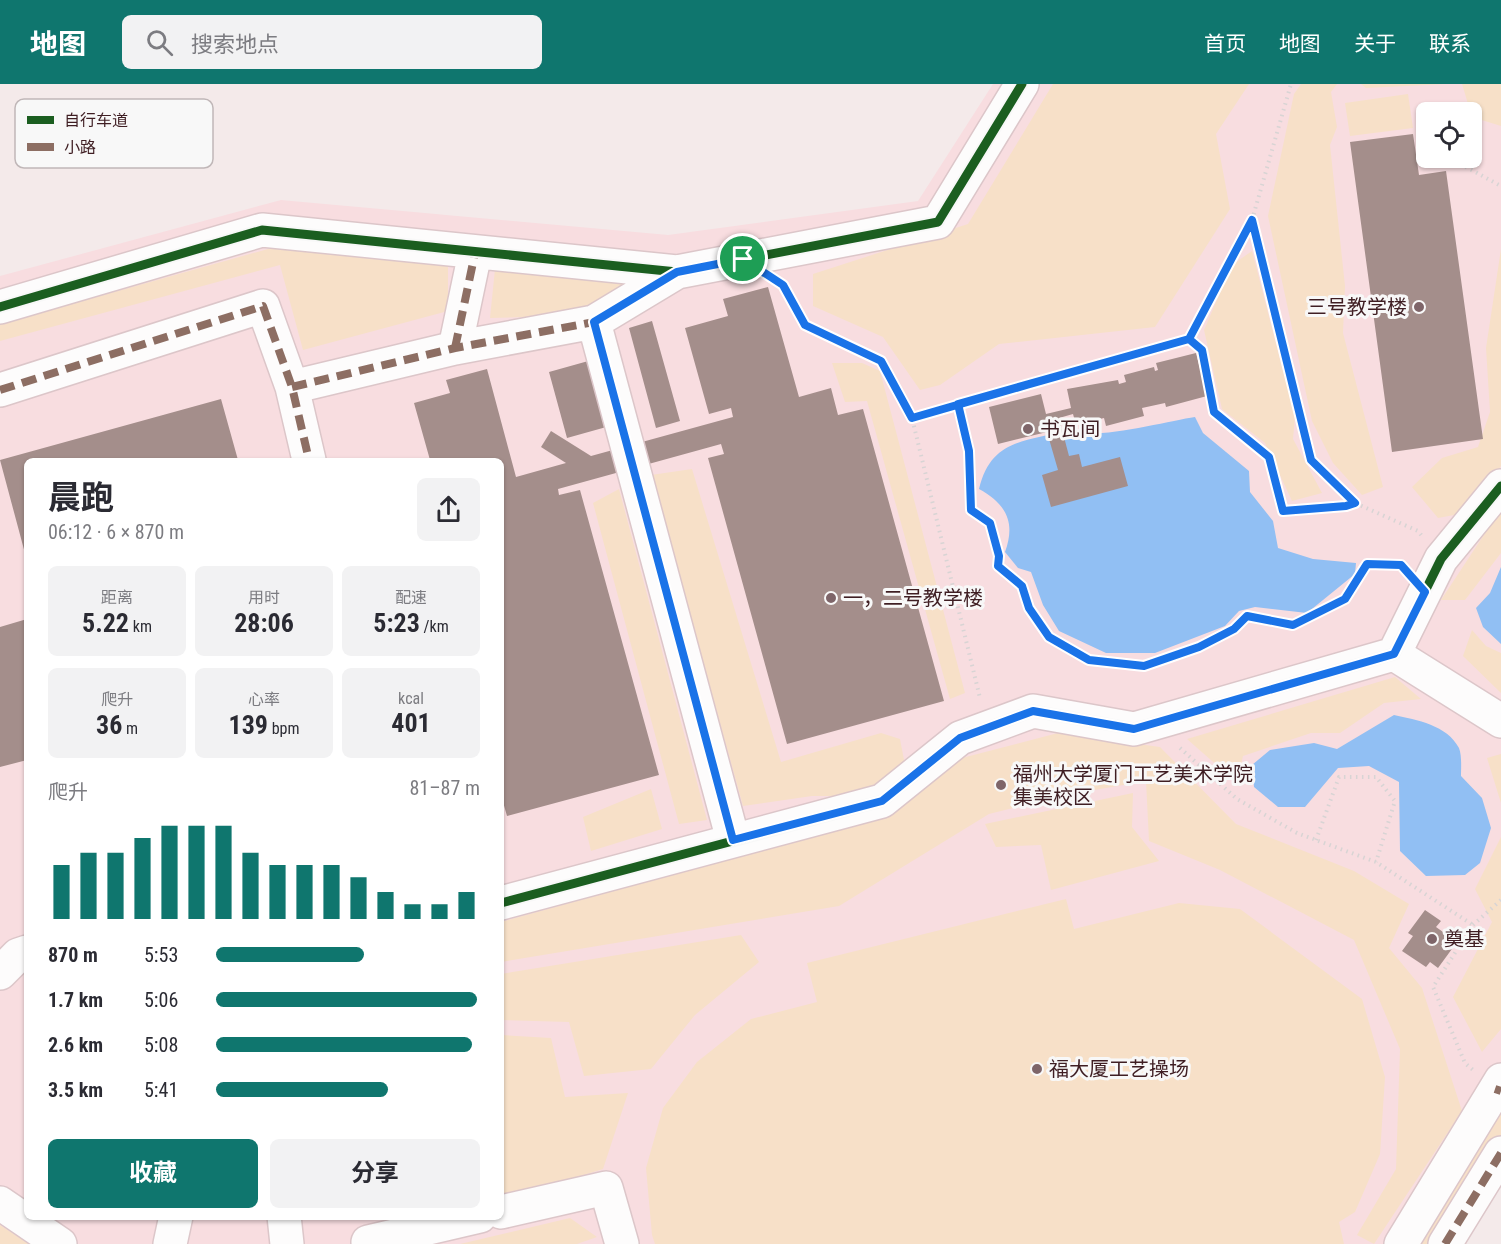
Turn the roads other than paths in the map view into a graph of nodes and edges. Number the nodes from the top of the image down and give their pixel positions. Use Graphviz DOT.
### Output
graph roads {
  1 [pos="1022,84"];
  2 [pos="475,254"];
  3 [pos="677,272"];
  4 [pos="0,307"];
  5 [pos="594,322"];
  6 [pos="455,348"];
  7 [pos="292,387"];
  8 [pos="0,390"];
  9 [pos="309,458"];
  10 [pos="1501,486"];
  11 [pos="1394,654"];
  12 [pos="1501,721"];
  13 [pos="733,840"];
  14 [pos="504,902"];
  15 [pos="24,953"];
  16 [pos="0,973"];
  17 [pos="1499,1087"];
  18 [pos="1501,1153"];
  19 [pos="0,1203"];
  20 [pos="504,1211"];
  21 [pos="24,1219"];
  22 [pos="25,1220"];
  23 [pos="175,1220"];
  24 [pos="284,1220"];
  25 [pos="455,1220"];
  26 [pos="367,1234"];
  27 [pos="60,1244"];
  28 [pos="170,1244"];
  29 [pos="287,1244"];
  30 [pos="622,1244"];
  31 [pos="1401,1244"];
  32 [pos="1444,1244"];
  1 -- 3 [label="street"];
  2 -- 3 [label="street"];
  2 -- 4 [label="street"];
  2 -- 6 [label="street"];
  3 -- 5 [label="street"];
  5 -- 6 [label="street"];
  5 -- 13 [label="street"];
  6 -- 7 [label="street"];
  7 -- 8 [label="street"];
  7 -- 9 [label="street"];
  10 -- 11 [label="street"];
  11 -- 12 [label="street"];
  11 -- 13 [label="street"];
  13 -- 14 [label="street"];
  15 -- 16 [label="street"];
  17 -- 31 [label="street"];
  18 -- 32 [label="street"];
  19 -- 21 [label="street"];
  20 -- 30 [label="street"];
  22 -- 27 [label="street"];
  23 -- 28 [label="street"];
  24 -- 29 [label="street"];
  25 -- 26 [label="street"];
}
